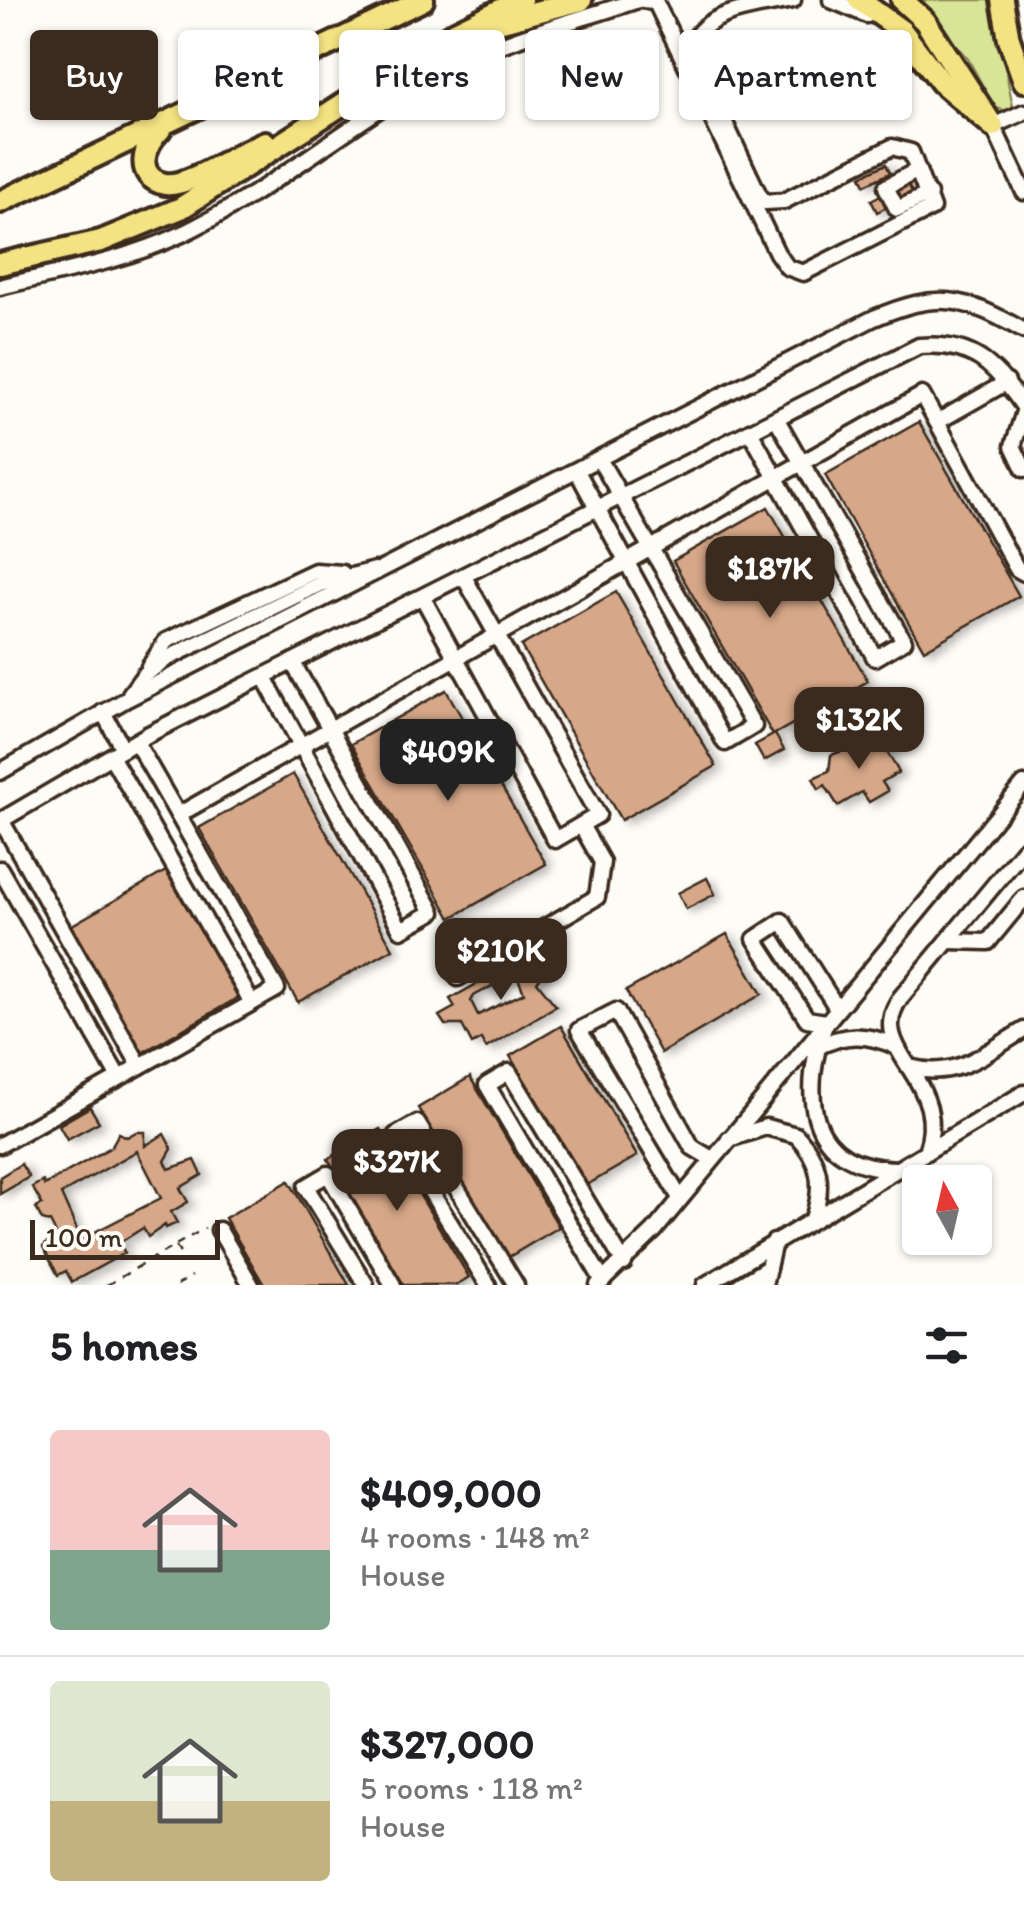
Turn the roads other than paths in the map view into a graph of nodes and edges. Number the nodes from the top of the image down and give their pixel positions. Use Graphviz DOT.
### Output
graph roads {
  1 [pos="424,0"];
  2 [pos="521,0"];
  3 [pos="582,0"];
  4 [pos="640,0"];
  5 [pos="793,0"];
  6 [pos="831,0"];
  7 [pos="859,0"];
  8 [pos="902,0"];
  9 [pos="1002,0"];
  10 [pos="459,30"];
  11 [pos="463,30"];
  12 [pos="920,56"];
  13 [pos="1024,82"];
  14 [pos="339,104"];
  15 [pos="1024,112"];
  16 [pos="165,125"];
  17 [pos="993,126"];
  18 [pos="296,131"];
  19 [pos="918,170"];
  20 [pos="1024,192"];
  21 [pos="929,194"];
  22 [pos="0,202"];
  23 [pos="0,264"];
  24 [pos="0,287"];
  25 [pos="1024,331"];
  26 [pos="1007,382"];
  27 [pos="1024,409"];
  28 [pos="776,418"];
  29 [pos="938,422"];
  30 [pos="750,431"];
  31 [pos="599,459"];
  32 [pos="802,462"];
  33 [pos="1024,469"];
  34 [pos="576,471"];
  35 [pos="776,477"];
  36 [pos="621,498"];
  37 [pos="598,510"];
  38 [pos="650,548"];
  39 [pos="626,562"];
  40 [pos="385,568"];
  41 [pos="1024,573"];
  42 [pos="464,578"];
  43 [pos="423,598"];
  44 [pos="496,634"];
  45 [pos="456,658"];
  46 [pos="293,663"];
  47 [pos="264,677"];
  48 [pos="127,698"];
  49 [pos="103,712"];
  50 [pos="330,728"];
  51 [pos="301,745"];
  52 [pos="124,749"];
  53 [pos="0,772"];
  54 [pos="1024,784"];
  55 [pos="178,814"];
  56 [pos="1,821"];
  57 [pos="581,825"];
  58 [pos="1024,850"];
  59 [pos="0,869"];
  60 [pos="1024,898"];
  61 [pos="948,941"];
  62 [pos="458,978"];
  63 [pos="252,1004"];
  64 [pos="837,1008"];
  65 [pos="826,1022"];
  66 [pos="1024,1030"];
  67 [pos="895,1046"];
  68 [pos="816,1047"];
  69 [pos="140,1066"];
  70 [pos="788,1067"];
  71 [pos="909,1067"];
  72 [pos="118,1078"];
  73 [pos="1024,1094"];
  74 [pos="729,1139"];
  75 [pos="0,1144"];
  76 [pos="925,1152"];
  77 [pos="712,1159"];
  78 [pos="897,1169"];
  79 [pos="680,1198"];
  80 [pos="814,1219"];
  81 [pos="220,1230"];
  82 [pos="774,1242"];
  83 [pos="624,1263"];
  84 [pos="768,1268"];
  85 [pos="600,1283"];
  86 [pos="251,1285"];
  87 [pos="366,1285"];
  88 [pos="393,1285"];
  89 [pos="488,1285"];
  90 [pos="516,1285"];
  91 [pos="705,1285"];
  92 [pos="740,1285"];
  93 [pos="764,1285"];
  1 -- 16 [label="highway"];
  2 -- 10 [label="highway"];
  3 -- 11 [label="highway"];
  4 -- 21 [label="lane"];
  4 -- 24 [label="lane"];
  5 -- 19 [label="lane"];
  6 -- 12 [label="lane"];
  7 -- 12 [label="highway"];
  8 -- 17 [label="highway"];
  9 -- 13 [label="highway"];
  12 -- 17 [label="highway"];
  14 -- 18 [label="highway"];
  15 -- 17 [label="lane"];
  16 -- 18 [label="highway"];
  16 -- 22 [label="highway"];
  17 -- 20 [label="lane"];
  18 -- 23 [label="highway"];
  19 -- 21 [label="lane"];
  19 -- 21 [label="lane"];
  25 -- 31 [label="lane"];
  26 -- 27 [label="lane"];
  26 -- 28 [label="lane"];
  26 -- 29 [label="lane"];
  27 -- 33 [label="lane"];
  28 -- 30 [label="lane"];
  28 -- 32 [label="lane"];
  29 -- 32 [label="lane"];
  29 -- 41 [label="lane"];
  30 -- 35 [label="lane"];
  30 -- 36 [label="lane"];
  31 -- 34 [label="lane"];
  31 -- 36 [label="lane"];
  32 -- 35 [label="lane"];
  32 -- 35 [label="lane"];
  34 -- 37 [label="lane"];
  34 -- 40 [label="lane"];
  35 -- 38 [label="lane"];
  36 -- 37 [label="lane"];
  36 -- 38 [label="lane"];
  37 -- 39 [label="lane"];
  37 -- 42 [label="lane"];
  38 -- 39 [label="lane"];
  38 -- 39 [label="lane"];
  39 -- 44 [label="lane"];
  40 -- 48 [label="lane"];
  40 -- 48 [label="lane"];
  42 -- 43 [label="lane"];
  42 -- 44 [label="lane"];
  43 -- 45 [label="lane"];
  43 -- 46 [label="lane"];
  44 -- 45 [label="lane"];
  44 -- 57 [label="lane"];
  45 -- 50 [label="lane"];
  45 -- 57 [label="lane"];
  46 -- 47 [label="lane"];
  46 -- 50 [label="lane"];
  47 -- 51 [label="lane"];
  47 -- 52 [label="lane"];
  48 -- 49 [label="lane"];
  49 -- 52 [label="lane"];
  49 -- 53 [label="lane"];
  50 -- 51 [label="lane"];
  50 -- 51 [label="lane"];
  51 -- 55 [label="lane"];
  52 -- 55 [label="lane"];
  52 -- 56 [label="lane"];
  52 -- 63 [label="lane"];
  54 -- 64 [label="lane"];
  55 -- 63 [label="lane"];
  56 -- 69 [label="lane"];
  57 -- 62 [label="lane"];
  58 -- 61 [label="lane"];
  59 -- 72 [label="lane"];
  60 -- 61 [label="lane"];
  61 -- 67 [label="lane"];
  63 -- 69 [label="lane"];
  64 -- 65 [label="lane"];
  64 -- 65 [label="lane"];
  65 -- 68 [label="lane"];
  65 -- 70 [label="lane"];
  66 -- 71 [label="lane"];
  67 -- 68 [label="lane"];
  67 -- 71 [label="lane"];
  68 -- 70 [label="lane"];
  68 -- 78 [label="lane"];
  69 -- 72 [label="lane"];
  70 -- 74 [label="lane"];
  71 -- 76 [label="lane"];
  72 -- 75 [label="lane"];
  73 -- 76 [label="lane"];
  74 -- 77 [label="lane"];
  74 -- 80 [label="lane"];
  76 -- 78 [label="lane"];
  77 -- 79 [label="lane"];
  77 -- 79 [label="lane"];
  78 -- 80 [label="lane"];
  79 -- 83 [label="lane"];
  80 -- 82 [label="lane"];
  81 -- 86 [label="lane"];
  82 -- 84 [label="lane"];
  82 -- 91 [label="lane"];
  83 -- 85 [label="lane"];
  83 -- 85 [label="lane"];
  84 -- 92 [label="lane"];
  84 -- 93 [label="lane"];
  87 -- 88 [label="lane"];
  89 -- 90 [label="lane"];
}
